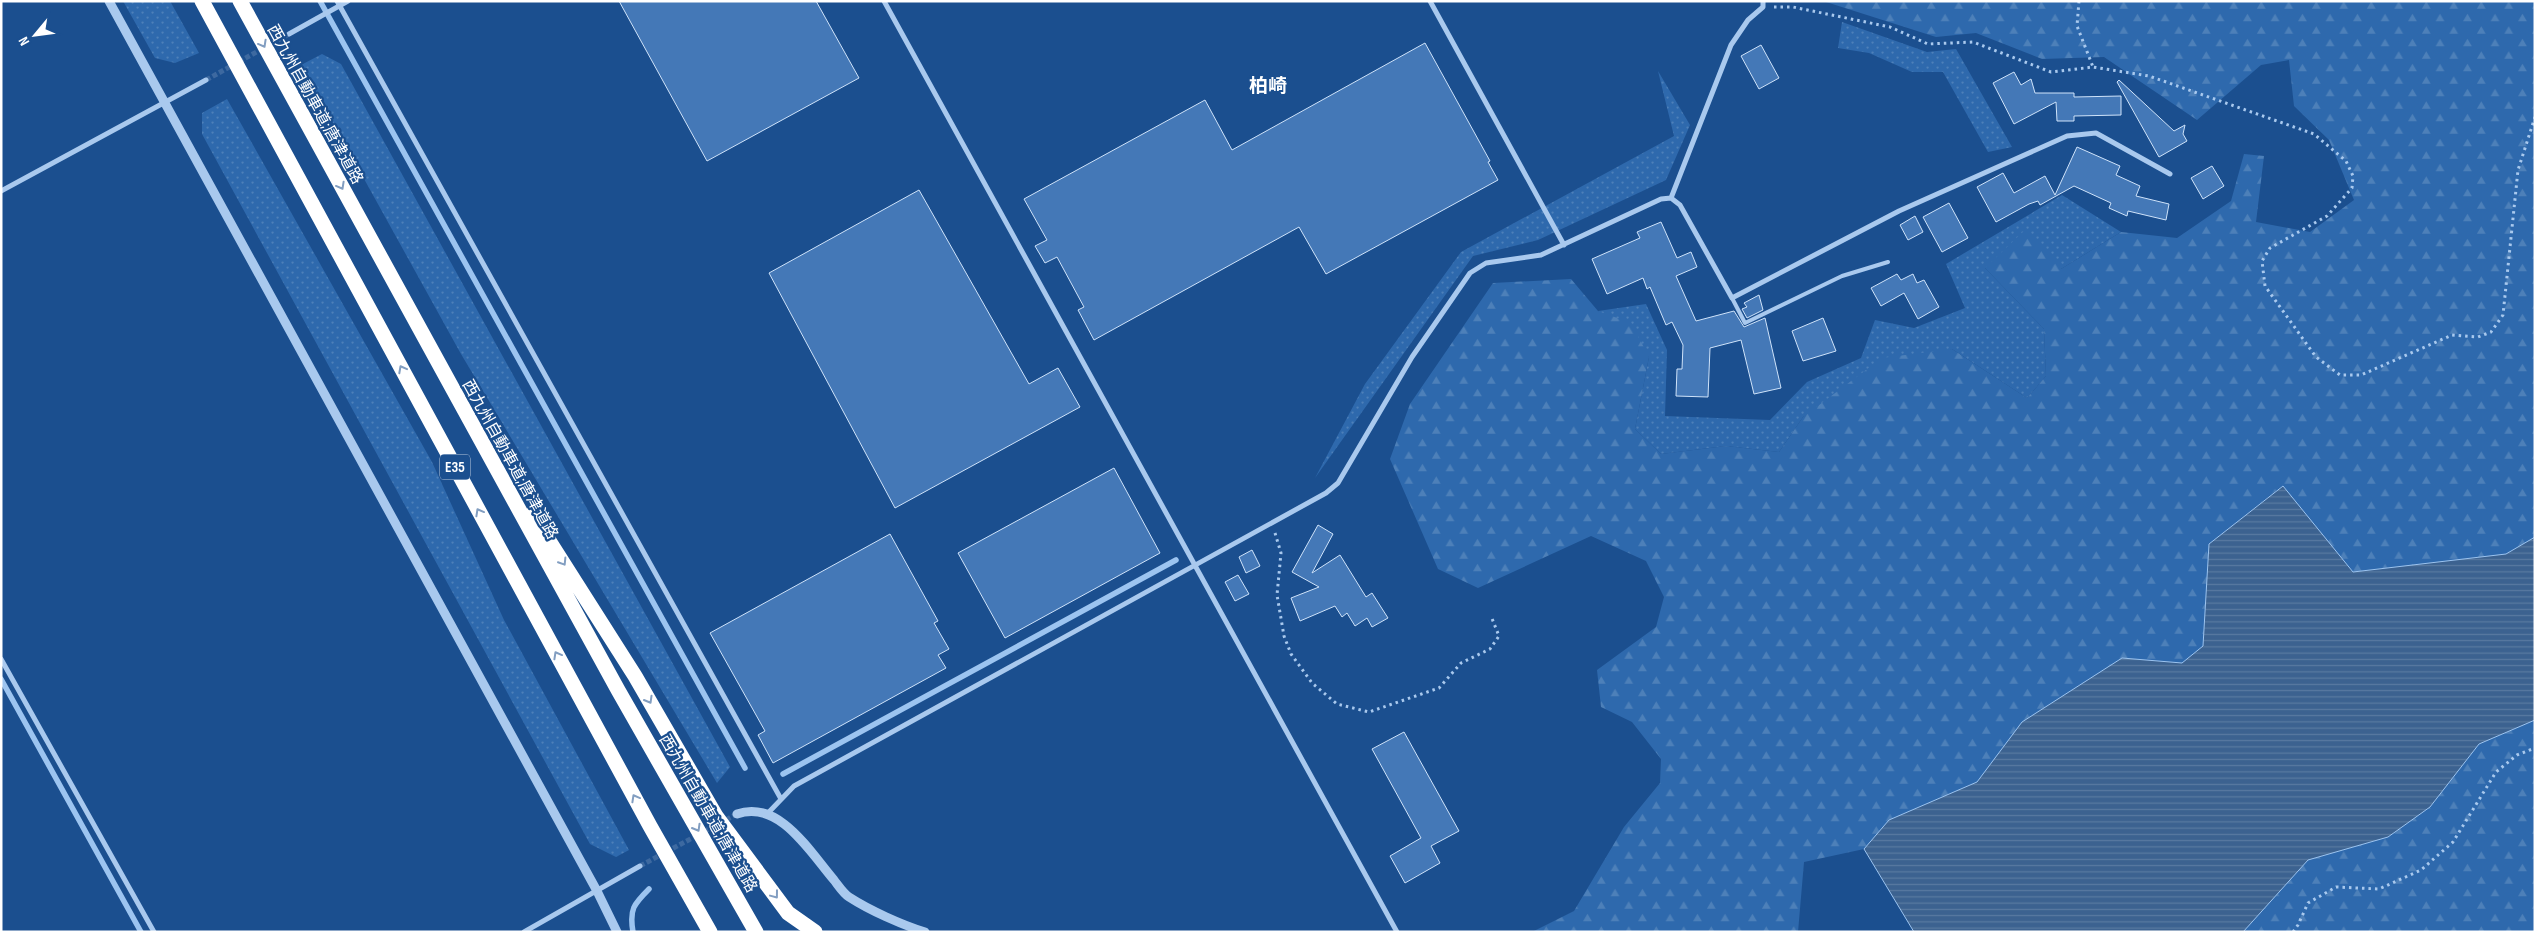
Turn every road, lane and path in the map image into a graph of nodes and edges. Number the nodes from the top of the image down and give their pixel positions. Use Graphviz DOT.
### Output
graph roads {
  1 [pos="109,1"];
  2 [pos="202,1"];
  3 [pos="240,1"];
  4 [pos="348,1"];
  5 [pos="884,1"];
  6 [pos="1430,1"];
  7 [pos="2079,1"];
  8 [pos="338,4"];
  9 [pos="1763,4"];
  10 [pos="289,34"];
  11 [pos="2093,67"];
  12 [pos="206,80"];
  13 [pos="166,102"];
  14 [pos="2535,117"];
  15 [pos="2170,174"];
  16 [pos="1,191"];
  17 [pos="1671,198"];
  18 [pos="1564,245"];
  19 [pos="1888,262"];
  20 [pos="1732,298"];
  21 [pos="452,388"];
  22 [pos="1272,524"];
  23 [pos="1195,566"];
  24 [pos="1491,616"];
  25 [pos="1,659"];
  26 [pos="2535,748"];
  27 [pos="780,799"];
  28 [pos="768,813"];
  29 [pos="737,814"];
  30 [pos="650,826"];
  31 [pos="640,866"];
  32 [pos="597,891"];
  33 [pos="154,932"];
  34 [pos="524,932"];
  35 [pos="617,932"];
  36 [pos="699,932"];
  37 [pos="710,932"];
  38 [pos="756,932"];
  39 [pos="815,932"];
  40 [pos="925,932"];
  41 [pos="1397,932"];
  42 [pos="2293,932"];
  1 -- 13 [label="street"];
  30 -- 2 [label="highway, E35, one-way"];
  3 -- 21 [label="highway, 西九州自動車道;唐津道路 / E35, one-way"];
  4 -- 8 [label="street"];
  5 -- 23 [label="street"];
  6 -- 18 [label="street"];
  7 -- 11 [label="path"];
  8 -- 10 [label="street"];
  8 -- 27 [label="street"];
  9 -- 11 [label="path"];
  9 -- 17 [label="street"];
  11 -- 14 [label="path"];
  12 -- 13 [label="street"];
  13 -- 16 [label="street"];
  13 -- 32 [label="street"];
  15 -- 20 [label="street"];
  17 -- 18 [label="street"];
  17 -- 20 [label="street"];
  18 -- 22 [label="street"];
  19 -- 20 [label="lane"];
  21 -- 38 [label="highway, 西九州自動車道;唐津道路 / E35, one-way"];
  21 -- 39 [label="highway, one-way"];
  22 -- 23 [label="street"];
  22 -- 24 [label="path"];
  23 -- 27 [label="street"];
  23 -- 41 [label="street"];
  25 -- 33 [label="street"];
  26 -- 42 [label="path"];
  27 -- 28 [label="street"];
  28 -- 29 [label="street"];
  28 -- 40 [label="street"];
  30 -- 36 [label="highway"];
  30 -- 37 [label="highway, E35"];
  31 -- 32 [label="street"];
  32 -- 34 [label="street"];
  32 -- 35 [label="street"];
}
